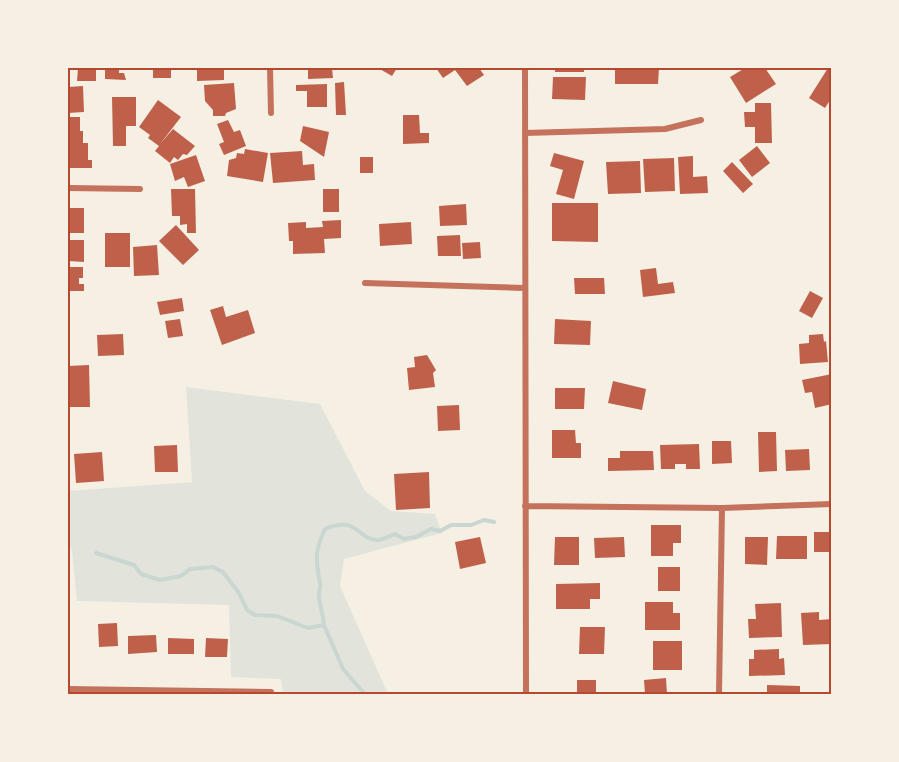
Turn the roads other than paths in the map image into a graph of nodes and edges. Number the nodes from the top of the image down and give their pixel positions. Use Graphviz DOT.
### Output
graph roads {
  1 [pos="270,68"];
  2 [pos="525,68"];
  3 [pos="271,113"];
  4 [pos="701,120"];
  5 [pos="525,133"];
  6 [pos="68,188"];
  7 [pos="140,189"];
  8 [pos="365,283"];
  9 [pos="525,288"];
  10 [pos="831,504"];
  11 [pos="525,506"];
  12 [pos="722,508"];
  13 [pos="68,689"];
  14 [pos="271,692"];
  15 [pos="526,694"];
  16 [pos="719,694"];
  1 -- 3 [label="street"];
  2 -- 5 [label="street"];
  4 -- 5 [label="street"];
  5 -- 9 [label="street"];
  6 -- 7 [label="street"];
  8 -- 9 [label="street"];
  9 -- 11 [label="street"];
  10 -- 12 [label="street"];
  11 -- 12 [label="street"];
  11 -- 15 [label="street"];
  12 -- 16 [label="street"];
  13 -- 14 [label="street"];
}
